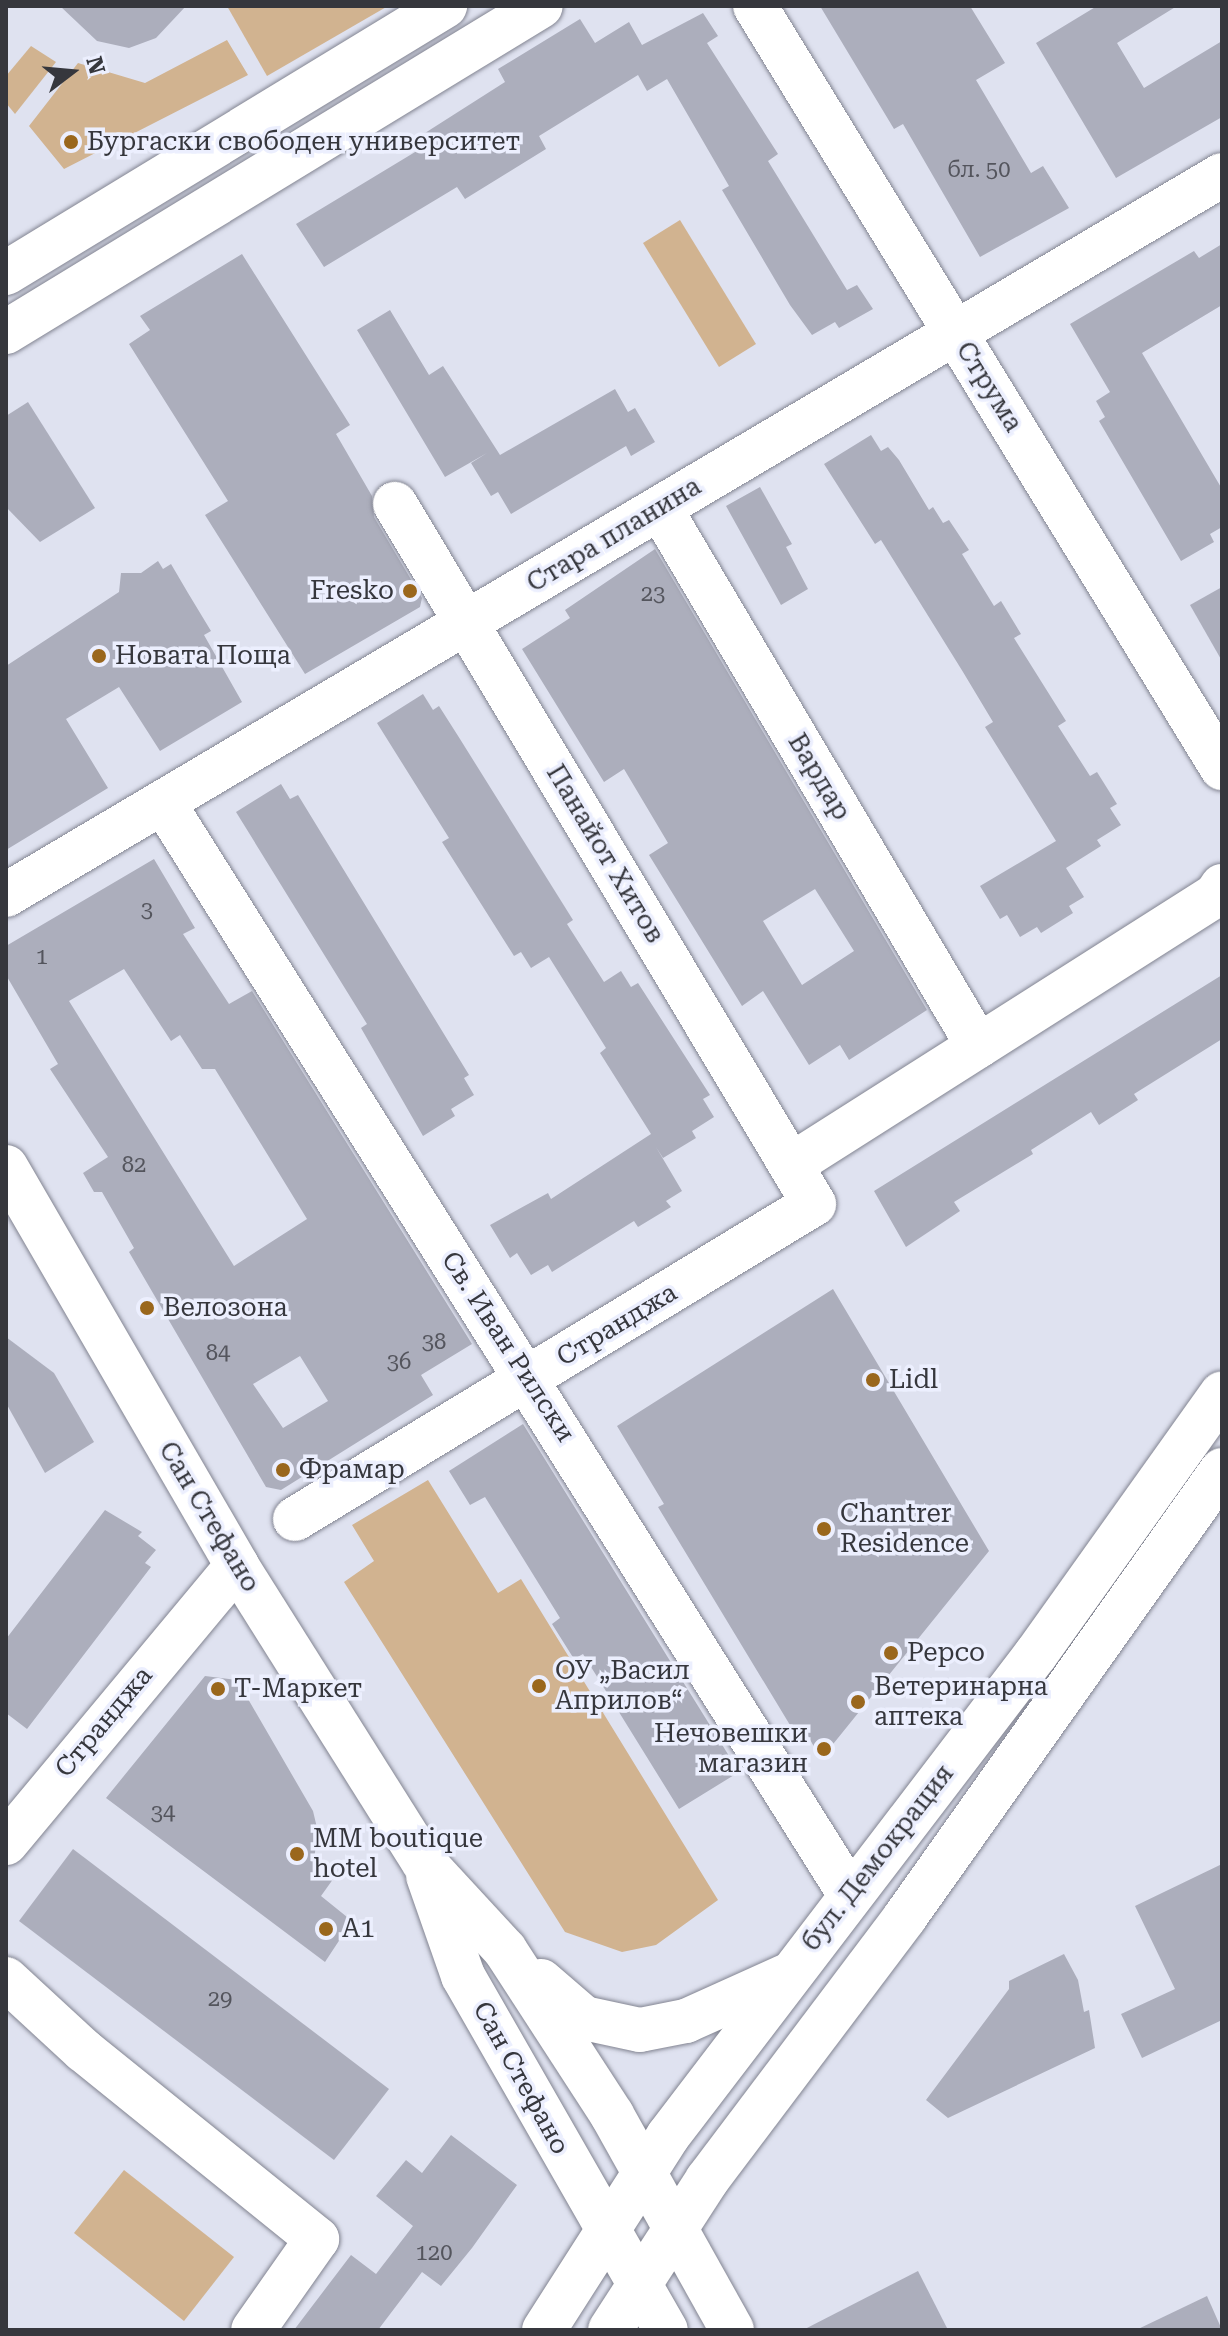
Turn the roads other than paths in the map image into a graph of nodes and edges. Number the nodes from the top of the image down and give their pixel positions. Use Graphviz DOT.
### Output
graph roads {
  1 [pos="445,6"];
  2 [pos="541,6"];
  3 [pos="755,6"];
  4 [pos="1222,175"];
  5 [pos="6,273"];
  6 [pos="6,332"];
  7 [pos="955,333"];
  8 [pos="395,504"];
  9 [pos="660,508"];
  10 [pos="466,623"];
  11 [pos="1222,768"];
  12 [pos="163,802"];
  13 [pos="1222,886"];
  14 [pos="6,895"];
  15 [pos="978,1046"];
  16 [pos="791,1165"];
  17 [pos="6,1167"];
  18 [pos="814,1204"];
  19 [pos="529,1378"];
  20 [pos="1222,1393"];
  21 [pos="1222,1470"];
  22 [pos="295,1519"];
  23 [pos="237,1566"];
  24 [pos="6,1843"];
  25 [pos="423,1861"];
  26 [pos="849,1893"];
  27 [pos="505,1950"];
  28 [pos="788,1975"];
  29 [pos="6,1979"];
  30 [pos="645,2174"];
  31 [pos="674,2227"];
  32 [pos="610,2234"];
  33 [pos="640,2286"];
  34 [pos="253,2330"];
  35 [pos="544,2330"];
  36 [pos="610,2330"];
  37 [pos="666,2330"];
  38 [pos="732,2330"];
  1 -- 5 [label="street"];
  2 -- 6 [label="street"];
  3 -- 7 [label="street, Струма"];
  4 -- 7 [label="street, Стара планина"];
  7 -- 9 [label="street, Стара планина"];
  7 -- 11 [label="street, Струма"];
  8 -- 10 [label="street, Панайот Хитов"];
  9 -- 10 [label="street, Стара планина"];
  9 -- 15 [label="street, Вардар"];
  10 -- 12 [label="street, Стара планина"];
  10 -- 16 [label="street, Панайот Хитов"];
  12 -- 14 [label="street, Стара планина"];
  12 -- 19 [label="street, Св. Иван Рилски"];
  13 -- 15 [label="street"];
  15 -- 16 [label="street"];
  16 -- 18 [label="street, Панайот Хитов"];
  17 -- 23 [label="street, Сан Стефано"];
  18 -- 19 [label="street, Странджа"];
  19 -- 22 [label="street, Странджа"];
  19 -- 26 [label="street, Св. Иван Рилски"];
  20 -- 26 [label="street, бул. Демокрация"];
  21 -- 31 [label="street, бул. Демокрация"];
  23 -- 24 [label="street, Странджа"];
  23 -- 25 [label="street, Сан Стефано"];
  25 -- 27 [label="street, Сан Стефано"];
  25 -- 32 [label="street, Сан Стефано"];
  26 -- 28 [label="street, бул. Демокрация"];
  27 -- 28 [label="street"];
  27 -- 30 [label="street, Сан Стефано"];
  28 -- 30 [label="street, бул. Демокрация"];
  29 -- 34 [label="street"];
  30 -- 31 [label="street, Сан Стефано"];
  30 -- 32 [label="street, бул. Демокрация"];
  31 -- 33 [label="street, бул. Демокрация"];
  31 -- 38 [label="street, Сан Стефано"];
  32 -- 33 [label="street, Сан Стефано"];
  32 -- 35 [label="street, бул. Демокрация"];
  33 -- 36 [label="street, бул. Демокрация"];
  33 -- 37 [label="street, Сан Стефано"];
}
